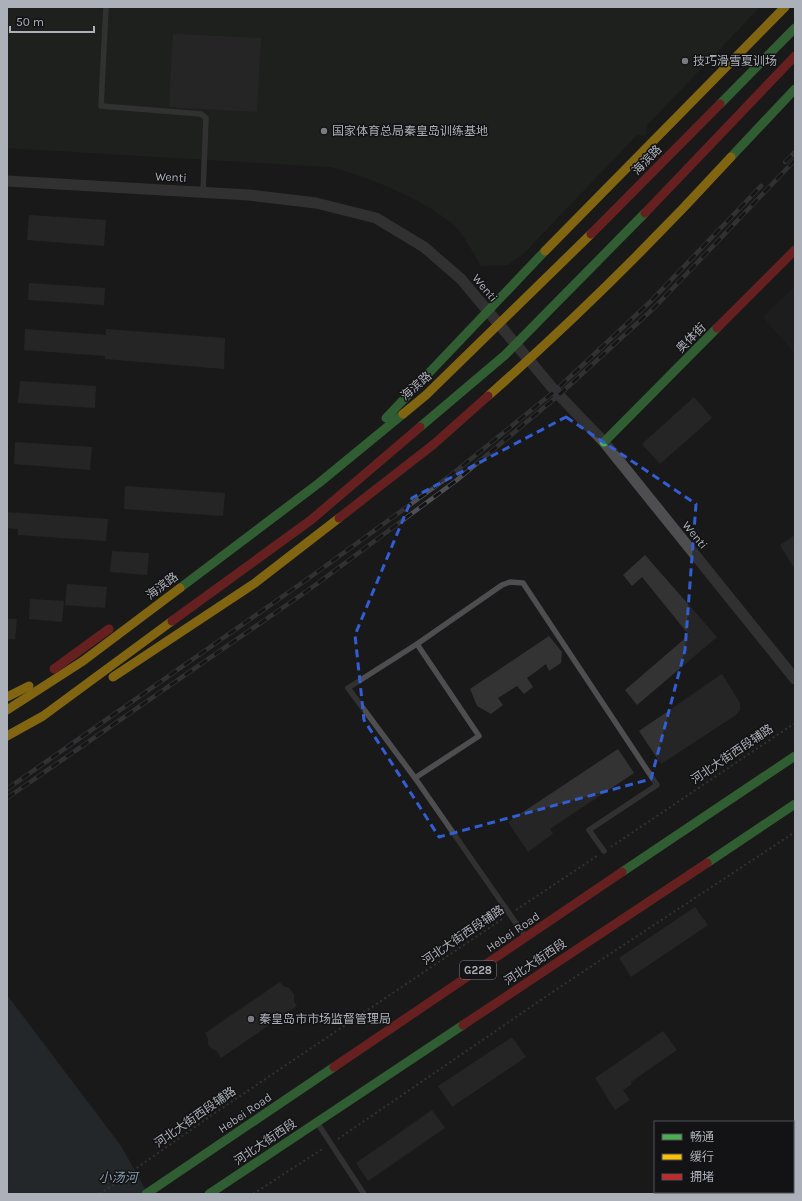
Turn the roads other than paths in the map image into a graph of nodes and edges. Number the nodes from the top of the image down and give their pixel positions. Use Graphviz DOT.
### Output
graph roads {
  1 [pos="106,7"];
  2 [pos="785,7"];
  3 [pos="795,28"];
  4 [pos="795,56"];
  5 [pos="795,89"];
  6 [pos="7,181"];
  7 [pos="203,192"];
  8 [pos="795,250"];
  9 [pos="487,309"];
  10 [pos="529,360"];
  11 [pos="604,442"];
  12 [pos="417,644"];
  13 [pos="795,679"];
  14 [pos="105,683"];
  15 [pos="92,692"];
  16 [pos="7,697"];
  17 [pos="7,710"];
  18 [pos="7,736"];
  19 [pos="7,747"];
  20 [pos="795,756"];
  21 [pos="415,778"];
  22 [pos="795,804"];
  23 [pos="604,851"];
  24 [pos="526,938"];
  25 [pos="316,1122"];
  26 [pos="146,1194"];
  27 [pos="209,1194"];
  28 [pos="364,1194"];
  1 -- 7 [label="lane"];
  2 -- 9 [label="main road, 海滨路"];
  3 -- 17 [label="main road, 海滨路"];
  4 -- 18 [label="main road"];
  5 -- 10 [label="main road"];
  6 -- 7 [label="street, Wenti"];
  7 -- 9 [label="street, Wenti"];
  8 -- 11 [label="main road, 奥体街"];
  9 -- 10 [label="street, Wenti"];
  9 -- 16 [label="main road, 海滨路"];
  10 -- 11 [label="street, Wenti"];
  10 -- 14 [label="main road"];
  11 -- 13 [label="street, Wenti"];
  12 -- 21 [label="lane"];
  12 -- 21 [label="lane"];
  12 -- 23 [label="lane"];
  15 -- 19 [label="main road"];
  20 -- 24 [label="main road, Hebei Road / G228"];
  21 -- 24 [label="lane"];
  22 -- 25 [label="main road, 河北大街西段"];
  24 -- 26 [label="main road, Hebei Road / G228"];
  25 -- 27 [label="main road, 河北大街西段"];
  25 -- 28 [label="lane"];
}
